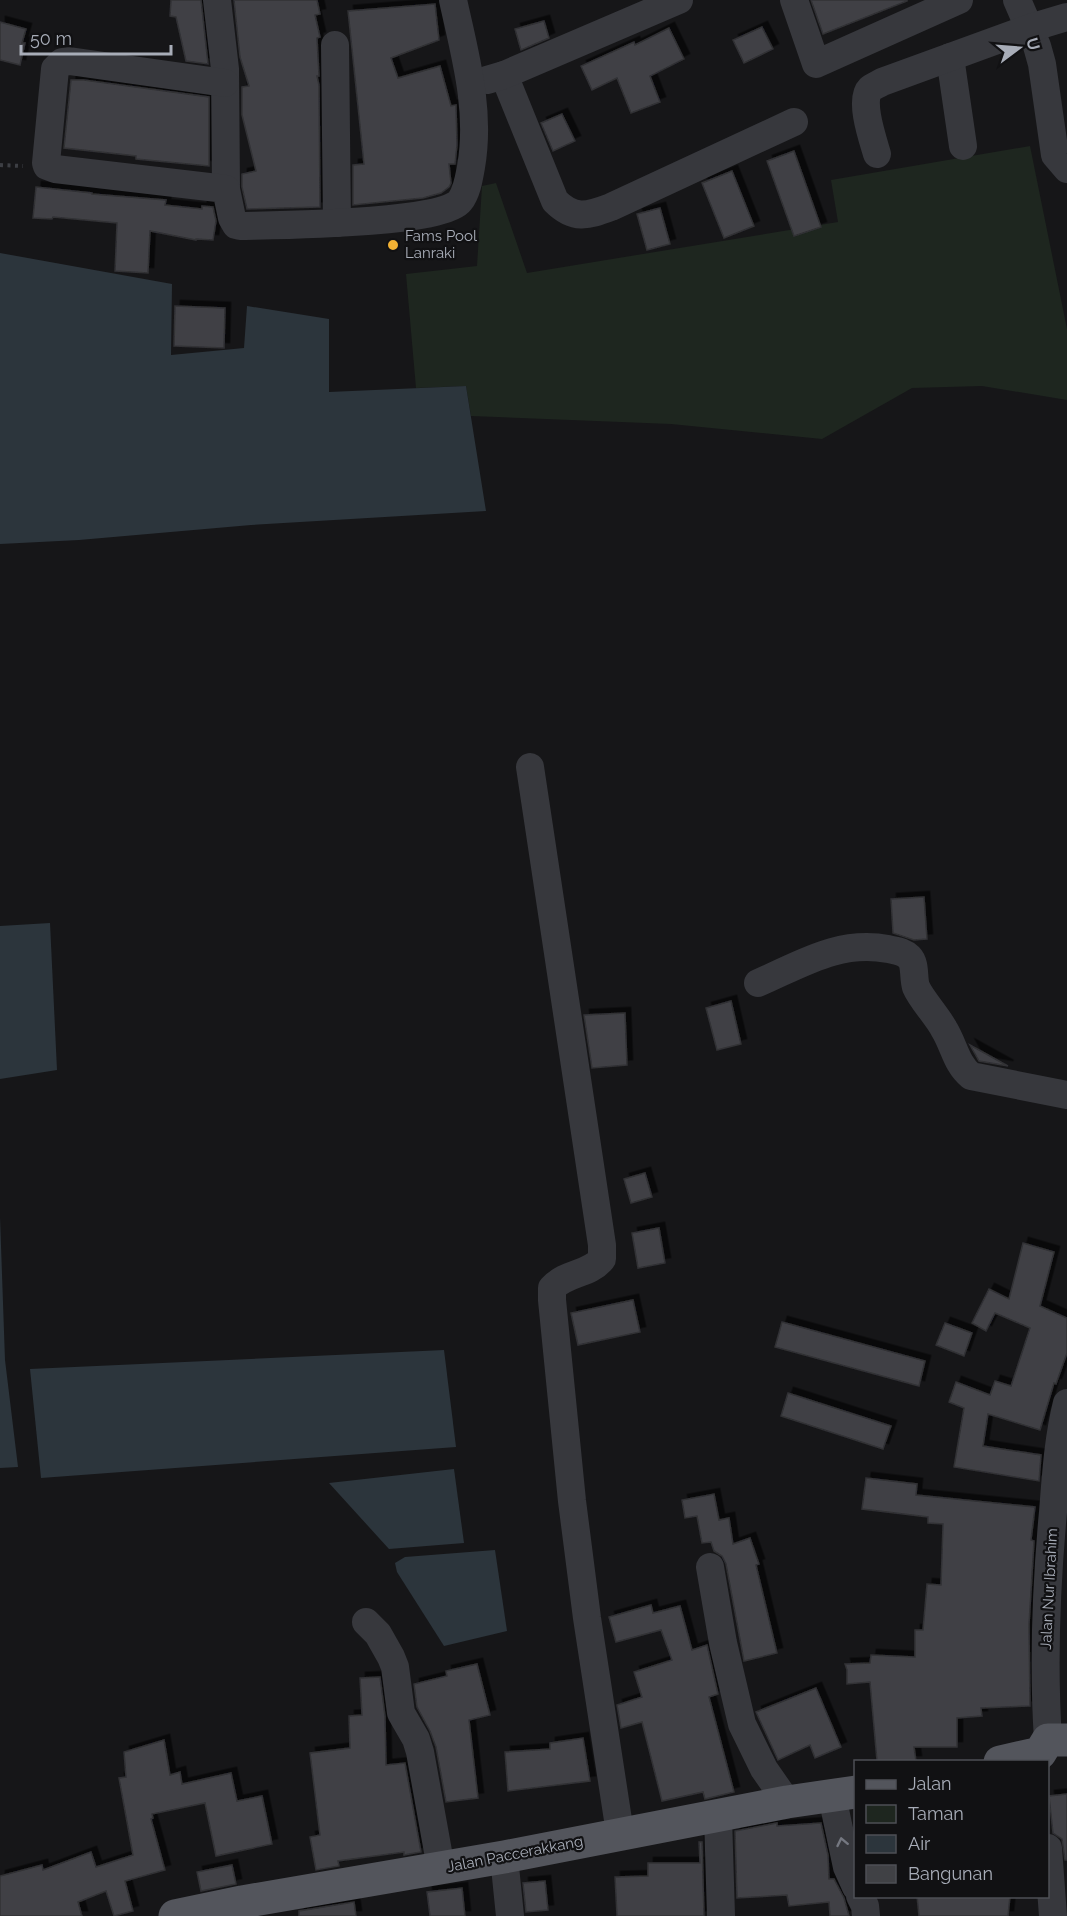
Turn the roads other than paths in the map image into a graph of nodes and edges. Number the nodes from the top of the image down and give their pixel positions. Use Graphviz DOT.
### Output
graph roads {
  1 [pos="217,0"];
  2 [pos="453,0"];
  3 [pos="679,0"];
  4 [pos="794,0"];
  5 [pos="959,0"];
  6 [pos="1017,0"];
  7 [pos="1067,17"];
  8 [pos="1030,28"];
  9 [pos="335,45"];
  10 [pos="950,57"];
  11 [pos="504,75"];
  12 [pos="225,83"];
  13 [pos="471,85"];
  14 [pos="794,122"];
  15 [pos="963,146"];
  16 [pos="877,154"];
  17 [pos="1067,169"];
  18 [pos="226,189"];
  19 [pos="337,223"];
  20 [pos="530,767"];
  21 [pos="758,982"];
  22 [pos="1067,1095"];
  23 [pos="1067,1403"];
  24 [pos="1064,1439"];
  25 [pos="710,1567"];
  26 [pos="1057,1570"];
  27 [pos="366,1622"];
  28 [pos="1049,1749"];
  29 [pos="1004,1760"];
  30 [pos="844,1794"];
  31 [pos="787,1802"];
  32 [pos="718,1817"];
  33 [pos="620,1833"];
  34 [pos="504,1857"];
  35 [pos="441,1868"];
  36 [pos="1049,1871"];
  37 [pos="854,1881"];
  38 [pos="175,1916"];
  39 [pos="510,1916"];
  40 [pos="721,1916"];
  41 [pos="1053,1916"];
  1 -- 12 [label="street"];
  2 -- 13 [label="street"];
  3 -- 11 [label="street"];
  4 -- 5 [label="street"];
  6 -- 8 [label="street"];
  7 -- 8 [label="street"];
  8 -- 10 [label="street"];
  8 -- 17 [label="street"];
  9 -- 19 [label="street"];
  10 -- 15 [label="street"];
  10 -- 16 [label="street"];
  11 -- 13 [label="street"];
  11 -- 14 [label="street"];
  12 -- 18 [label="street"];
  12 -- 18 [label="street"];
  13 -- 19 [label="street"];
  18 -- 19 [label="street"];
  20 -- 33 [label="street"];
  21 -- 22 [label="street"];
  23 -- 24 [label="street, Jalan Nur Ibrahim"];
  24 -- 26 [label="street, Jalan Nur Ibrahim"];
  25 -- 31 [label="street"];
  26 -- 28 [label="street, Jalan Nur Ibrahim"];
  27 -- 35 [label="street"];
  28 -- 29 [label="main road"];
  30 -- 31 [label="main road, Jalan Paccerakkang"];
  37 -- 30 [label="street, one-way"];
  31 -- 32 [label="main road, Jalan Paccerakkang"];
  32 -- 33 [label="main road, Jalan Paccerakkang"];
  32 -- 40 [label="street"];
  33 -- 34 [label="main road, Jalan Paccerakkang"];
  34 -- 35 [label="main road, Jalan Paccerakkang"];
  34 -- 39 [label="street"];
  35 -- 38 [label="main road, Jalan Paccerakkang"];
  36 -- 41 [label="street"];
}
